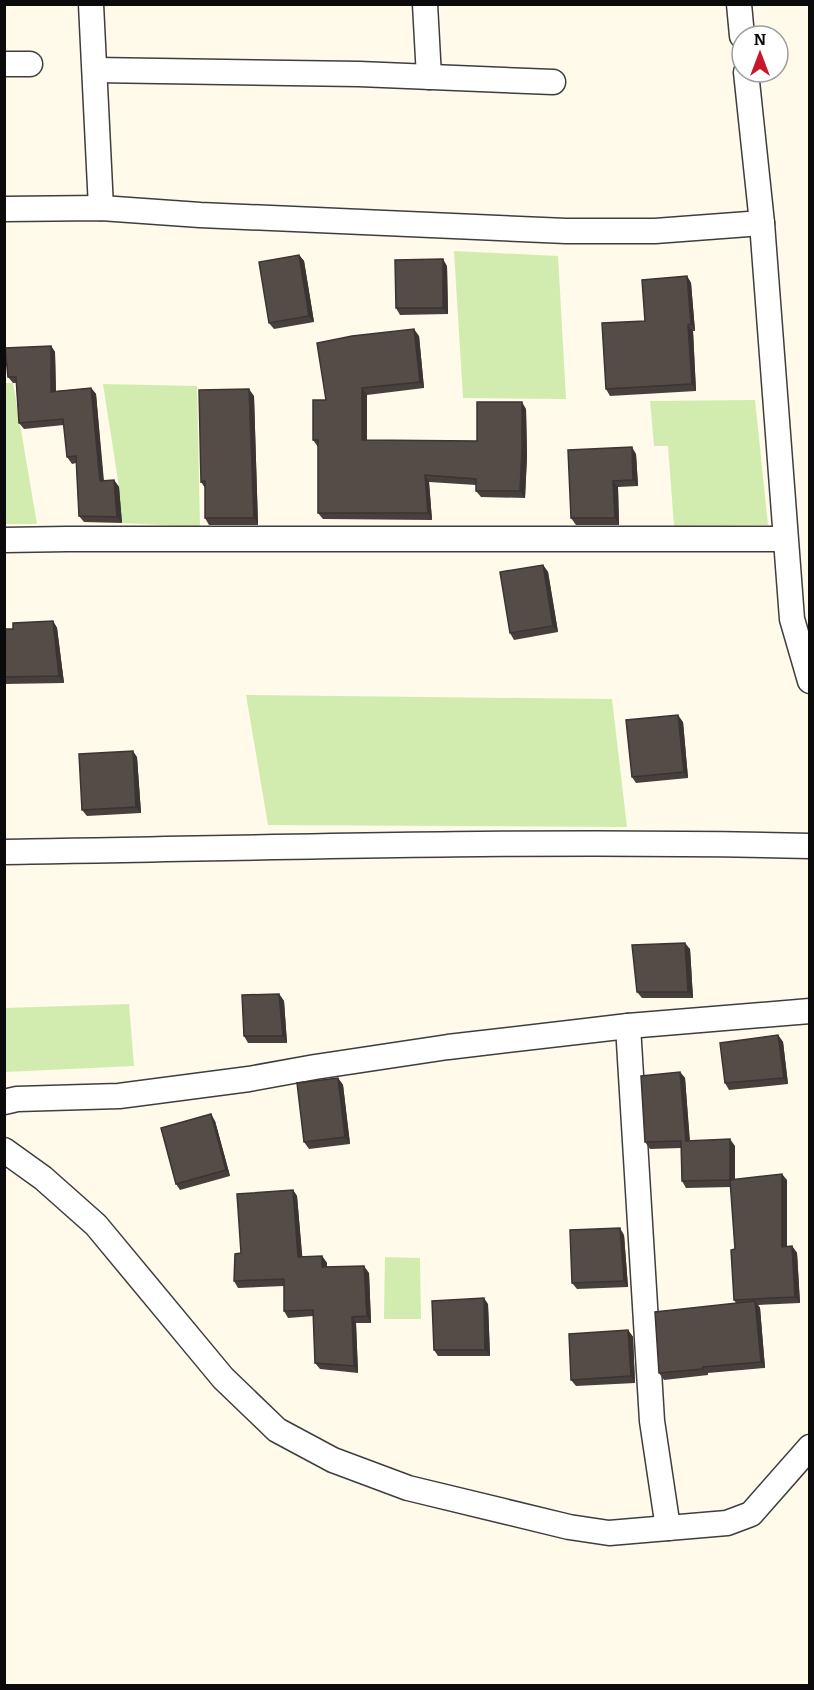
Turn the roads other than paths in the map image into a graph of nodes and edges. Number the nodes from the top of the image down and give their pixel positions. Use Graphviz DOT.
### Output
graph roads {
  1 [pos="91,4"];
  2 [pos="425,4"];
  3 [pos="739,4"];
  4 [pos="741,24"];
  5 [pos="4,64"];
  6 [pos="30,64"];
  7 [pos="95,70"];
  8 [pos="429,77"];
  9 [pos="553,82"];
  10 [pos="747,84"];
  11 [pos="101,208"];
  12 [pos="4,209"];
  13 [pos="762,223"];
  14 [pos="785,539"];
  15 [pos="4,540"];
  16 [pos="810,681"];
  17 [pos="810,846"];
  18 [pos="4,852"];
  19 [pos="810,1011"];
  20 [pos="628,1026"];
  21 [pos="4,1102"];
  22 [pos="4,1150"];
  23 [pos="810,1448"];
  24 [pos="668,1528"];
  1 -- 7 [label="street"];
  2 -- 8 [label="street"];
  3 -- 4 [label="street"];
  5 -- 6 [label="street"];
  7 -- 8 [label="street"];
  7 -- 11 [label="street"];
  8 -- 9 [label="street"];
  10 -- 13 [label="street"];
  11 -- 12 [label="street"];
  11 -- 13 [label="street"];
  13 -- 14 [label="street"];
  14 -- 15 [label="street"];
  14 -- 16 [label="street"];
  17 -- 18 [label="street"];
  19 -- 20 [label="street"];
  20 -- 21 [label="street"];
  20 -- 24 [label="street"];
  22 -- 24 [label="street"];
  23 -- 24 [label="street"];
}
